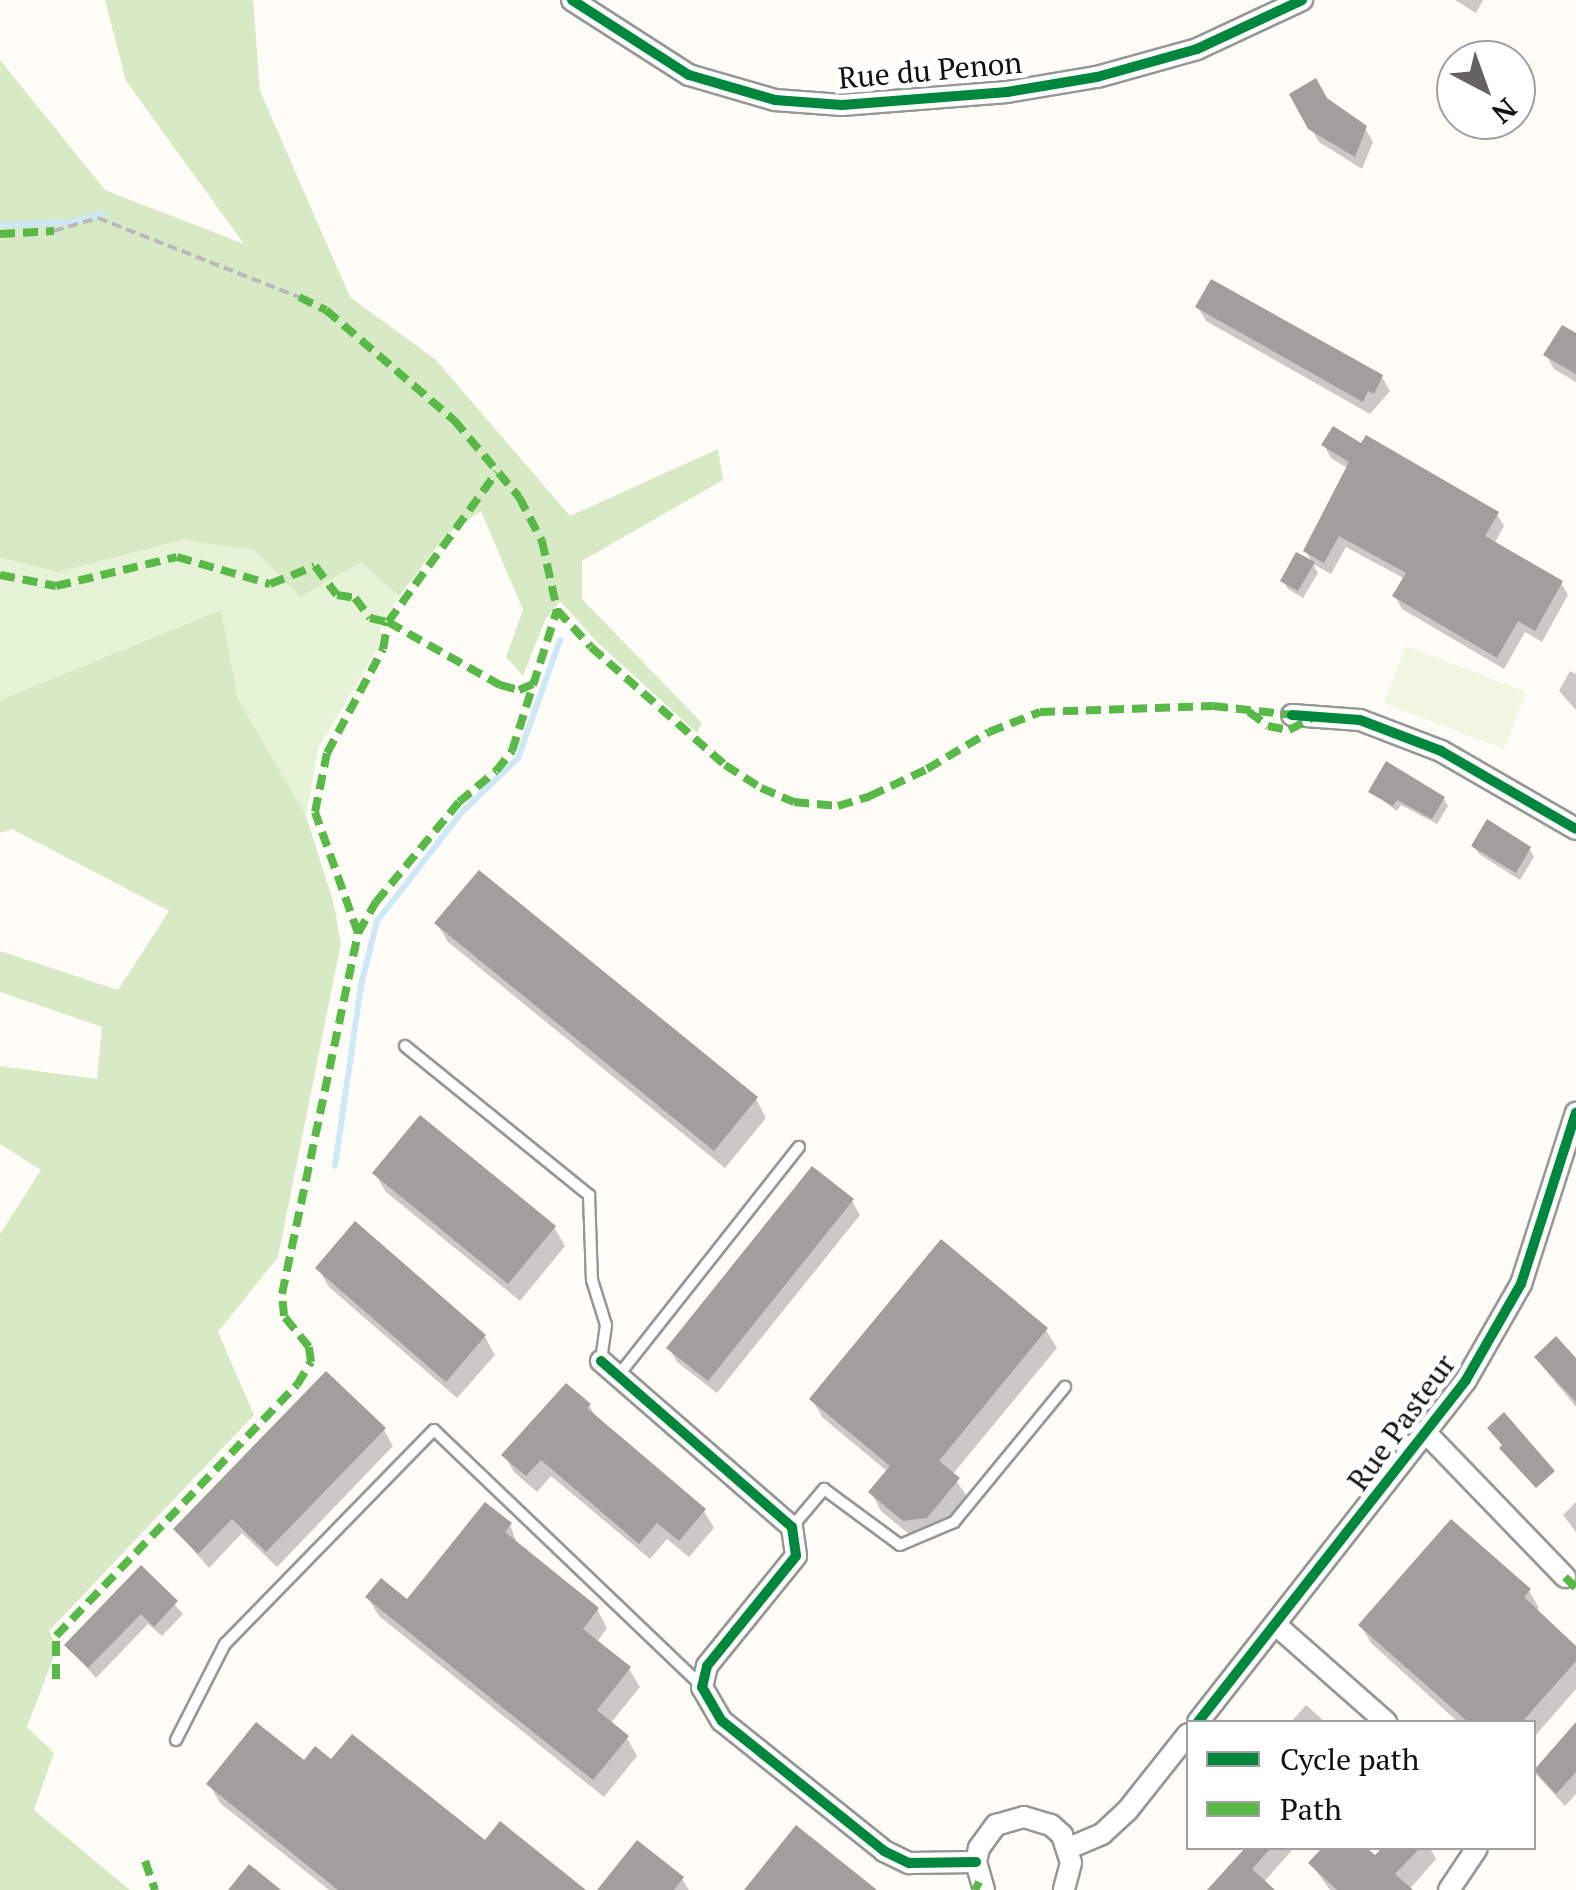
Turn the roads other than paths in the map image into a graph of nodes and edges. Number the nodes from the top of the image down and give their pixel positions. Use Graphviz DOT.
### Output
graph roads {
  1 [pos="572,0"];
  2 [pos="1302,0"];
  3 [pos="1292,715"];
  4 [pos="1576,829"];
  5 [pos="404,1046"];
  6 [pos="1575,1123"];
  7 [pos="799,1147"];
  8 [pos="600,1361"];
  9 [pos="618,1376"];
  10 [pos="1065,1387"];
  11 [pos="1427,1434"];
  12 [pos="792,1527"];
  13 [pos="1565,1577"];
  14 [pos="1276,1625"];
  15 [pos="702,1687"];
  16 [pos="1200,1720"];
  17 [pos="1384,1720"];
  18 [pos="1186,1737"];
  19 [pos="176,1740"];
  20 [pos="1068,1848"];
  21 [pos="1476,1850"];
  22 [pos="976,1862"];
  23 [pos="984,1890"];
  24 [pos="1064,1890"];
  25 [pos="1449,1890"];
  1 -- 2 [label="street, Rue du Penon"];
  3 -- 4 [label="street"];
  5 -- 8 [label="lane"];
  6 -- 11 [label="street, Rue Pasteur"];
  7 -- 9 [label="lane"];
  8 -- 9 [label="street"];
  9 -- 12 [label="street"];
  10 -- 12 [label="lane"];
  11 -- 13 [label="street"];
  11 -- 14 [label="street, Rue Pasteur"];
  12 -- 15 [label="street"];
  14 -- 16 [label="street, Rue Pasteur"];
  14 -- 17 [label="street"];
  15 -- 19 [label="lane"];
  15 -- 22 [label="street"];
  18 -- 20 [label="street"];
  20 -- 22 [label="street"];
  20 -- 24 [label="street"];
  21 -- 25 [label="street"];
  22 -- 23 [label="street"];
}
